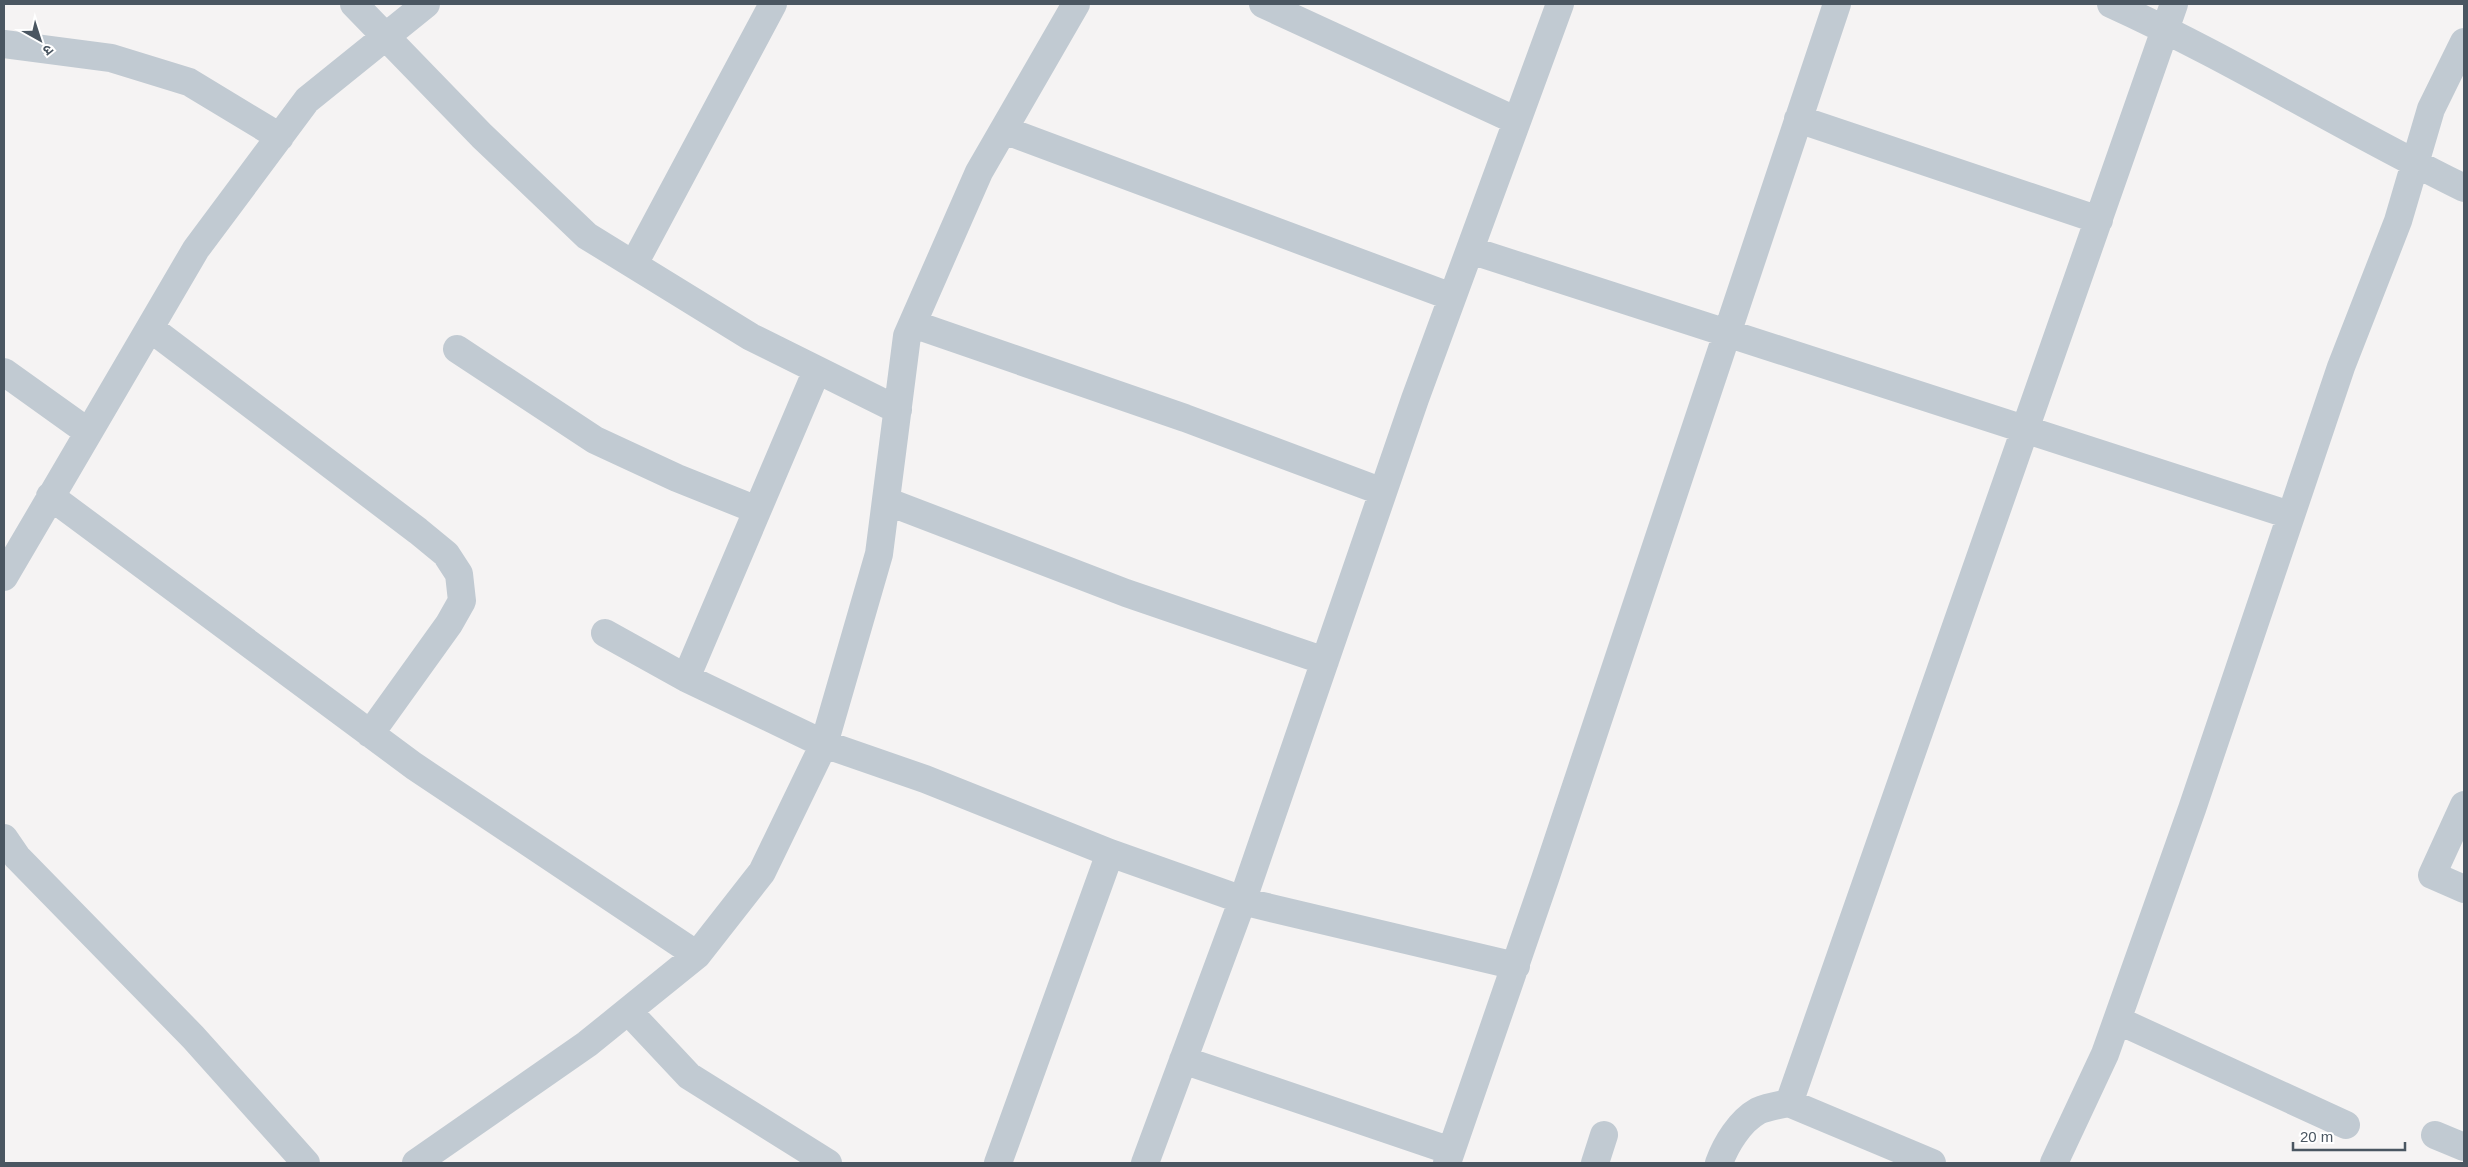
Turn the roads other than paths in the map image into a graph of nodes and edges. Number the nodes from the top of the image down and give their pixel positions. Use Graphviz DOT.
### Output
graph roads {
  1 [pos="354,4"];
  2 [pos="426,4"];
  3 [pos="773,4"];
  4 [pos="1076,4"];
  5 [pos="1263,4"];
  6 [pos="1560,4"];
  7 [pos="1837,4"];
  8 [pos="2111,4"];
  9 [pos="2170,16"];
  10 [pos="386,36"];
  11 [pos="2464,42"];
  12 [pos="4,44"];
  13 [pos="1798,119"];
  14 [pos="1517,121"];
  15 [pos="1004,130"];
  16 [pos="280,137"];
  17 [pos="2415,164"];
  18 [pos="2464,188"];
  19 [pos="2099,220"];
  20 [pos="1470,250"];
  21 [pos="634,264"];
  22 [pos="1452,297"];
  23 [pos="913,324"];
  24 [pos="150,328"];
  25 [pos="1727,332"];
  26 [pos="456,349"];
  27 [pos="817,370"];
  28 [pos="4,372"];
  29 [pos="898,410"];
  30 [pos="2026,430"];
  31 [pos="88,432"];
  32 [pos="1383,492"];
  33 [pos="50,496"];
  34 [pos="886,500"];
  35 [pos="757,510"];
  36 [pos="2290,515"];
  37 [pos="4,577"];
  38 [pos="605,633"];
  39 [pos="1325,662"];
  40 [pos="686,678"];
  41 [pos="370,734"];
  42 [pos="824,744"];
  43 [pos="2464,805"];
  44 [pos="4,838"];
  45 [pos="1110,853"];
  46 [pos="2464,889"];
  47 [pos="1243,899"];
  48 [pos="697,955"];
  49 [pos="1516,966"];
  50 [pos="628,1010"];
  51 [pos="2117,1020"];
  52 [pos="1183,1060"];
  53 [pos="1789,1103"];
  54 [pos="2346,1125"];
  55 [pos="1604,1135"];
  56 [pos="2435,1135"];
  57 [pos="2464,1147"];
  58 [pos="1449,1157"];
  59 [pos="306,1163"];
  60 [pos="416,1163"];
  61 [pos="828,1163"];
  62 [pos="998,1163"];
  63 [pos="1145,1163"];
  64 [pos="1594,1163"];
  65 [pos="1719,1163"];
  66 [pos="1932,1163"];
  67 [pos="2054,1163"];
  1 -- 10 [label="street"];
  2 -- 10 [label="street"];
  3 -- 21 [label="street"];
  4 -- 15 [label="street"];
  5 -- 14 [label="street"];
  6 -- 14 [label="street"];
  7 -- 13 [label="street"];
  8 -- 9 [label="street"];
  9 -- 17 [label="street"];
  9 -- 19 [label="street"];
  10 -- 16 [label="street"];
  10 -- 21 [label="street"];
  11 -- 17 [label="street"];
  12 -- 16 [label="street"];
  13 -- 19 [label="street"];
  13 -- 25 [label="street"];
  14 -- 20 [label="street"];
  15 -- 22 [label="street"];
  15 -- 23 [label="street"];
  16 -- 24 [label="street"];
  17 -- 18 [label="street"];
  17 -- 36 [label="street"];
  19 -- 30 [label="street"];
  20 -- 22 [label="street"];
  20 -- 25 [label="street"];
  21 -- 27 [label="street"];
  22 -- 32 [label="street"];
  23 -- 29 [label="street"];
  23 -- 32 [label="street"];
  24 -- 31 [label="street"];
  24 -- 41 [label="street"];
  25 -- 30 [label="street"];
  25 -- 49 [label="street"];
  26 -- 35 [label="street"];
  27 -- 29 [label="street"];
  27 -- 35 [label="street"];
  28 -- 31 [label="street"];
  29 -- 34 [label="street"];
  30 -- 36 [label="street"];
  30 -- 53 [label="street"];
  31 -- 33 [label="street"];
  32 -- 39 [label="street"];
  33 -- 37 [label="street"];
  33 -- 41 [label="street"];
  34 -- 39 [label="street"];
  34 -- 42 [label="street"];
  35 -- 40 [label="street"];
  36 -- 51 [label="street"];
  38 -- 40 [label="street"];
  39 -- 47 [label="street"];
  40 -- 42 [label="street"];
  41 -- 48 [label="street"];
  42 -- 45 [label="street"];
  42 -- 48 [label="street"];
  43 -- 46 [label="street"];
  44 -- 59 [label="street"];
  45 -- 47 [label="street"];
  45 -- 62 [label="street"];
  47 -- 49 [label="street"];
  47 -- 52 [label="street"];
  48 -- 50 [label="street"];
  49 -- 58 [label="street"];
  50 -- 60 [label="street"];
  50 -- 61 [label="street"];
  51 -- 54 [label="street"];
  51 -- 67 [label="street"];
  52 -- 58 [label="street"];
  52 -- 63 [label="street"];
  53 -- 65 [label="street"];
  53 -- 66 [label="street"];
  55 -- 64 [label="street"];
  56 -- 57 [label="street"];
}
